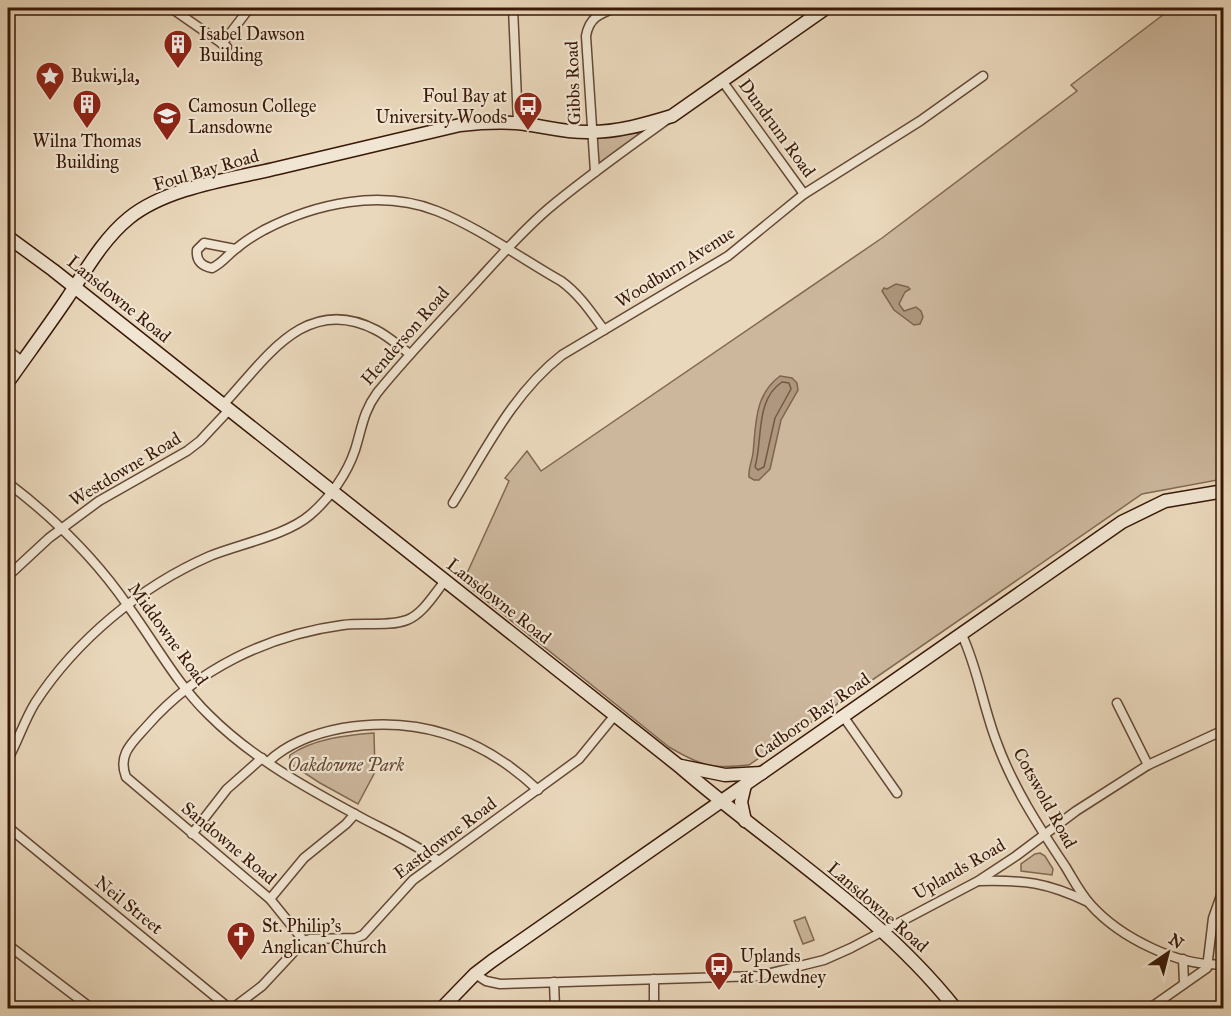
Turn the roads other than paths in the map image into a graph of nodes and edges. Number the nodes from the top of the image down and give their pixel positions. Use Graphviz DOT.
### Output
graph roads {
  1 [pos="171,8"];
  2 [pos="513,8"];
  3 [pos="615,8"];
  4 [pos="826,8"];
  5 [pos="248,10"];
  6 [pos="983,76"];
  7 [pos="723,82"];
  8 [pos="672,116"];
  9 [pos="518,123"];
  10 [pos="591,133"];
  11 [pos="595,172"];
  12 [pos="804,194"];
  13 [pos="8,237"];
  14 [pos="235,249"];
  15 [pos="506,249"];
  16 [pos="74,287"];
  17 [pos="604,330"];
  18 [pos="8,350"];
  19 [pos="410,354"];
  20 [pos="23,362"];
  21 [pos="8,382"];
  22 [pos="226,408"];
  23 [pos="8,483"];
  24 [pos="1224,491"];
  25 [pos="332,492"];
  26 [pos="453,503"];
  27 [pos="62,528"];
  28 [pos="8,576"];
  29 [pos="445,581"];
  30 [pos="128,604"];
  31 [pos="962,634"];
  32 [pos="185,690"];
  33 [pos="1117,703"];
  34 [pos="615,716"];
  35 [pos="843,716"];
  36 [pos="1224,730"];
  37 [pos="8,759"];
  38 [pos="265,760"];
  39 [pos="1148,765"];
  40 [pos="680,766"];
  41 [pos="763,773"];
  42 [pos="692,777"];
  43 [pos="745,785"];
  44 [pos="538,790"];
  45 [pos="897,793"];
  46 [pos="720,802"];
  47 [pos="355,814"];
  48 [pos="699,816"];
  49 [pos="745,821"];
  50 [pos="8,827"];
  51 [pos="192,834"];
  52 [pos="1044,835"];
  53 [pos="439,861"];
  54 [pos="978,881"];
  55 [pos="1224,887"];
  56 [pos="270,899"];
  57 [pos="1089,903"];
  58 [pos="882,932"];
  59 [pos="304,941"];
  60 [pos="8,945"];
  61 [pos="1183,959"];
  62 [pos="1207,964"];
  63 [pos="1221,964"];
  64 [pos="475,974"];
  65 [pos="654,979"];
  66 [pos="554,982"];
  67 [pos="1184,983"];
  68 [pos="451,1003"];
  69 [pos="91,1008"];
  70 [pos="231,1008"];
  71 [pos="442,1008"];
  72 [pos="555,1008"];
  73 [pos="654,1008"];
  74 [pos="956,1008"];
  75 [pos="1150,1008"];
  1 -- 5 [label="street"];
  2 -- 9 [label="street"];
  3 -- 10 [label="street, Gibbs Road"];
  4 -- 7 [label="main road, Henderson Road"];
  6 -- 12 [label="street, Woodburn Avenue"];
  7 -- 8 [label="main road, Henderson Road"];
  7 -- 12 [label="street, Dundrum Road"];
  8 -- 10 [label="main road, Foul Bay Road"];
  8 -- 11 [label="street, Henderson Road"];
  9 -- 10 [label="main road, Foul Bay Road"];
  9 -- 16 [label="main road, Foul Bay Road"];
  10 -- 11 [label="street, Gibbs Road"];
  11 -- 15 [label="street, Henderson Road"];
  12 -- 17 [label="street, Woodburn Avenue"];
  13 -- 16 [label="main road, Lansdowne Road"];
  14 -- 15 [label="street"];
  15 -- 17 [label="street"];
  15 -- 19 [label="street, Henderson Road"];
  16 -- 20 [label="main road, Foul Bay Road"];
  16 -- 22 [label="main road, Lansdowne Road"];
  17 -- 26 [label="street, Woodburn Avenue"];
  18 -- 20 [label="street"];
  19 -- 22 [label="street, Westdowne Road"];
  19 -- 25 [label="street, Henderson Road"];
  20 -- 21 [label="main road, Foul Bay Road"];
  22 -- 25 [label="main road, Lansdowne Road"];
  22 -- 27 [label="street, Westdowne Road"];
  23 -- 27 [label="street, Middowne Road"];
  24 -- 31 [label="main road, Cadboro Bay Road"];
  25 -- 29 [label="main road, Lansdowne Road"];
  25 -- 30 [label="street, Henderson Road"];
  27 -- 28 [label="street, Westdowne Road"];
  27 -- 30 [label="street, Middowne Road"];
  29 -- 32 [label="street"];
  29 -- 34 [label="main road, Lansdowne Road"];
  30 -- 32 [label="street, Middowne Road"];
  30 -- 37 [label="street, Henderson Road"];
  31 -- 35 [label="main road, Cadboro Bay Road"];
  31 -- 52 [label="street, Cotswold Road"];
  32 -- 38 [label="street, Middowne Road"];
  32 -- 51 [label="street, Sandowne Road"];
  33 -- 39 [label="street"];
  34 -- 40 [label="main road, Lansdowne Road"];
  34 -- 44 [label="street, Eastdowne Road"];
  35 -- 41 [label="main road, Cadboro Bay Road"];
  35 -- 45 [label="street"];
  36 -- 39 [label="street, Uplands Road"];
  38 -- 44 [label="street"];
  38 -- 47 [label="street, Middowne Road"];
  38 -- 51 [label="street"];
  39 -- 52 [label="street, Uplands Road"];
  40 -- 41 [label="main road"];
  40 -- 42 [label="main road, Lansdowne Road"];
  41 -- 43 [label="main road, Cadboro Bay Road"];
  42 -- 46 [label="main road, Lansdowne Road"];
  42 -- 48 [label="main road"];
  43 -- 46 [label="main road, Cadboro Bay Road"];
  43 -- 49 [label="main road"];
  44 -- 53 [label="street, Eastdowne Road"];
  46 -- 48 [label="main road, Cadboro Bay Road"];
  46 -- 49 [label="main road, Lansdowne Road"];
  47 -- 53 [label="street, Middowne Road"];
  47 -- 56 [label="street"];
  48 -- 64 [label="main road, Cadboro Bay Road"];
  49 -- 58 [label="main road, Lansdowne Road"];
  50 -- 70 [label="street, Neil Street"];
  51 -- 56 [label="street, Sandowne Road"];
  52 -- 54 [label="street, Uplands Road"];
  52 -- 57 [label="street, Cotswold Road"];
  53 -- 59 [label="street, Eastdowne Road"];
  54 -- 57 [label="street, Cotswold Road"];
  54 -- 58 [label="street, Uplands Road"];
  55 -- 62 [label="street"];
  56 -- 59 [label="street, Sandowne Road"];
  57 -- 61 [label="street, Cotswold Road"];
  58 -- 65 [label="street, Uplands Road"];
  58 -- 74 [label="main road, Lansdowne Road"];
  59 -- 70 [label="street"];
  60 -- 69 [label="street"];
  61 -- 62 [label="street, Cotswold Road"];
  61 -- 67 [label="street"];
  62 -- 63 [label="street, Cotswold Road"];
  62 -- 67 [label="street"];
  64 -- 66 [label="street, Uplands Road"];
  64 -- 68 [label="main road, Cadboro Bay Road"];
  65 -- 66 [label="street, Uplands Road"];
  65 -- 73 [label="street"];
  66 -- 72 [label="street"];
  67 -- 75 [label="street"];
  68 -- 71 [label="main road, Cadboro Bay Road"];
}
